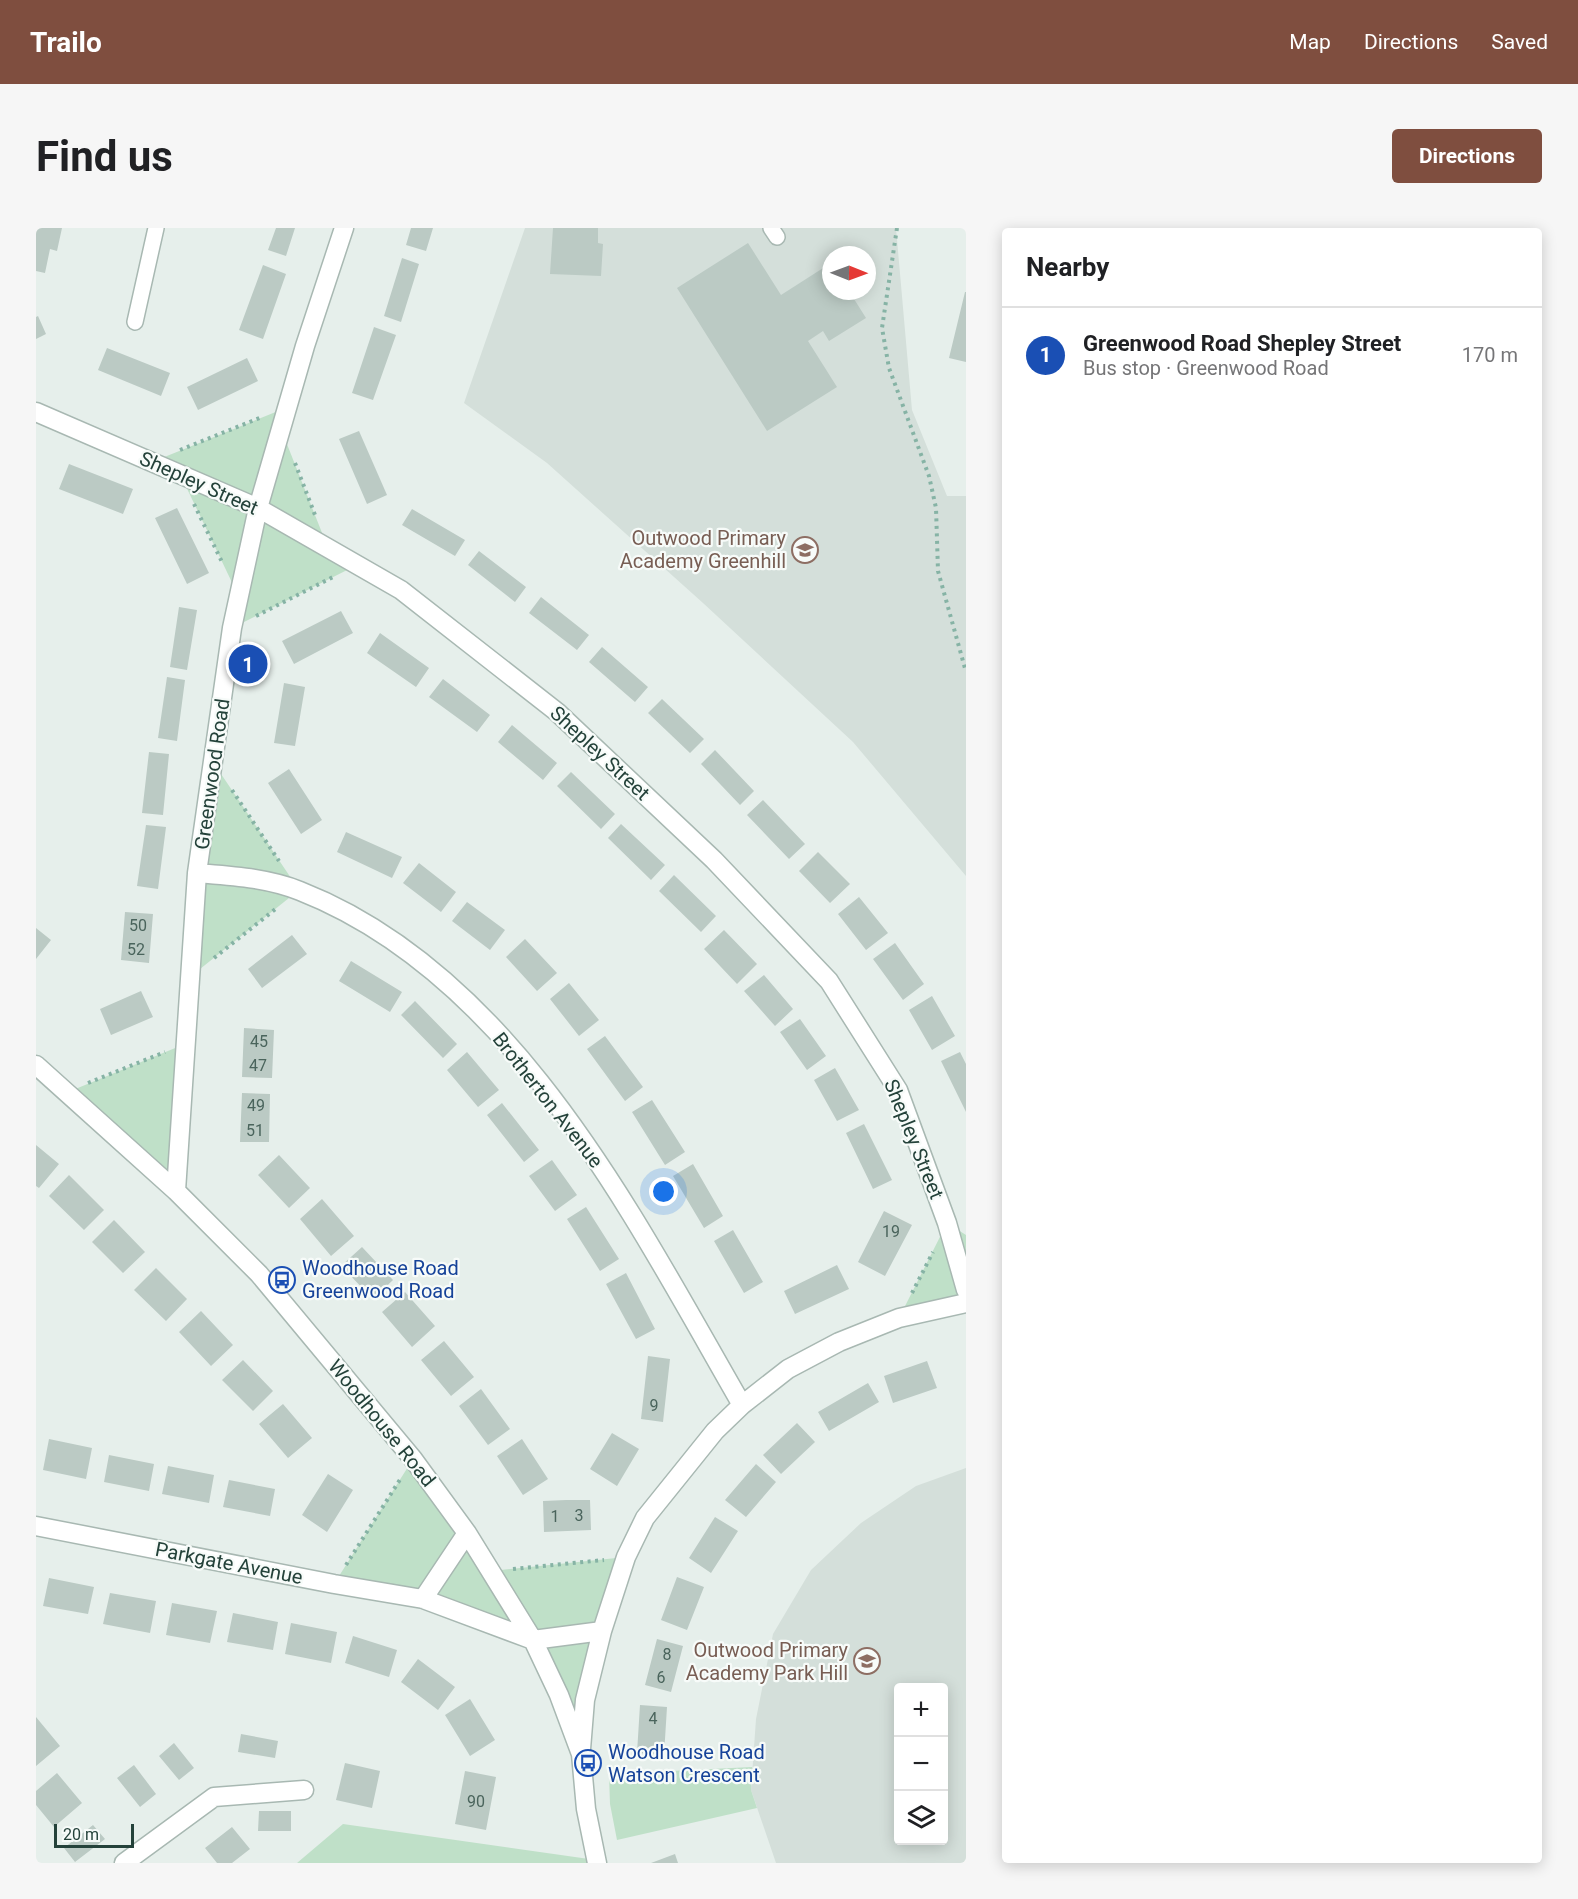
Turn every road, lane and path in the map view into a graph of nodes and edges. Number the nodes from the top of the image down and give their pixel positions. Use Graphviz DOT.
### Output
graph roads {
  1 [pos="156,228"];
  2 [pos="344,228"];
  3 [pos="897,228"];
  4 [pos="135,322"];
  5 [pos="288,406"];
  6 [pos="36,412"];
  7 [pos="281,429"];
  8 [pos="152,462"];
  9 [pos="180,474"];
  10 [pos="258,508"];
  11 [pos="328,548"];
  12 [pos="357,565"];
  13 [pos="238,595"];
  14 [pos="232,628"];
  15 [pos="966,672"];
  16 [pos="197,873"];
  17 [pos="185,1044"];
  18 [pos="36,1065"];
  19 [pos="68,1092"];
  20 [pos="176,1191"];
  21 [pos="947,1223"];
  22 [pos="966,1290"];
  23 [pos="966,1303"];
  24 [pos="899,1318"];
  25 [pos="742,1405"];
  26 [pos="413,1459"];
  27 [pos="36,1526"];
  28 [pos="466,1533"];
  29 [pos="626,1557"];
  30 [pos="491,1571"];
  31 [pos="334,1584"];
  32 [pos="423,1599"];
  33 [pos="602,1631"];
  34 [pos="533,1640"];
  35 [pos="581,1754"];
  36 [pos="304,1790"];
  37 [pos="124,1863"];
  38 [pos="597,1863"];
  1 -- 4 [label="lane"];
  2 -- 5 [label="street, Greenwood Road"];
  3 -- 15 [label="path"];
  5 -- 7 [label="street, Greenwood Road"];
  5 -- 8 [label="path"];
  6 -- 8 [label="street, Shepley Street"];
  7 -- 10 [label="street, Greenwood Road"];
  7 -- 11 [label="path"];
  8 -- 9 [label="street, Shepley Street"];
  9 -- 10 [label="street, Shepley Street"];
  9 -- 13 [label="path"];
  10 -- 11 [label="street, Shepley Street"];
  10 -- 13 [label="street, Greenwood Road"];
  11 -- 12 [label="street, Shepley Street"];
  12 -- 14 [label="path"];
  12 -- 21 [label="street, Shepley Street"];
  13 -- 14 [label="street, Greenwood Road"];
  14 -- 16 [label="street, Greenwood Road"];
  16 -- 17 [label="street, Greenwood Road"];
  16 -- 25 [label="street, Brotherton Avenue"];
  17 -- 19 [label="path"];
  17 -- 20 [label="street, Greenwood Road"];
  18 -- 19 [label="street, Woodhouse Road"];
  19 -- 20 [label="street, Woodhouse Road"];
  20 -- 26 [label="street, Woodhouse Road"];
  21 -- 22 [label="street, Shepley Street"];
  21 -- 24 [label="path"];
  23 -- 24 [label="street"];
  24 -- 25 [label="street"];
  25 -- 29 [label="street"];
  26 -- 28 [label="street, Woodhouse Road"];
  26 -- 31 [label="path"];
  27 -- 31 [label="street, Parkgate Avenue"];
  28 -- 30 [label="street, Woodhouse Road"];
  28 -- 32 [label="street"];
  29 -- 30 [label="path"];
  29 -- 33 [label="street"];
  30 -- 34 [label="street, Woodhouse Road"];
  31 -- 32 [label="street, Parkgate Avenue"];
  32 -- 34 [label="street, Parkgate Avenue"];
  33 -- 34 [label="street, Parkgate Avenue"];
  33 -- 35 [label="street"];
  34 -- 35 [label="street, Woodhouse Road"];
  35 -- 38 [label="street, Woodhouse Road"];
  36 -- 37 [label="street"];
}
